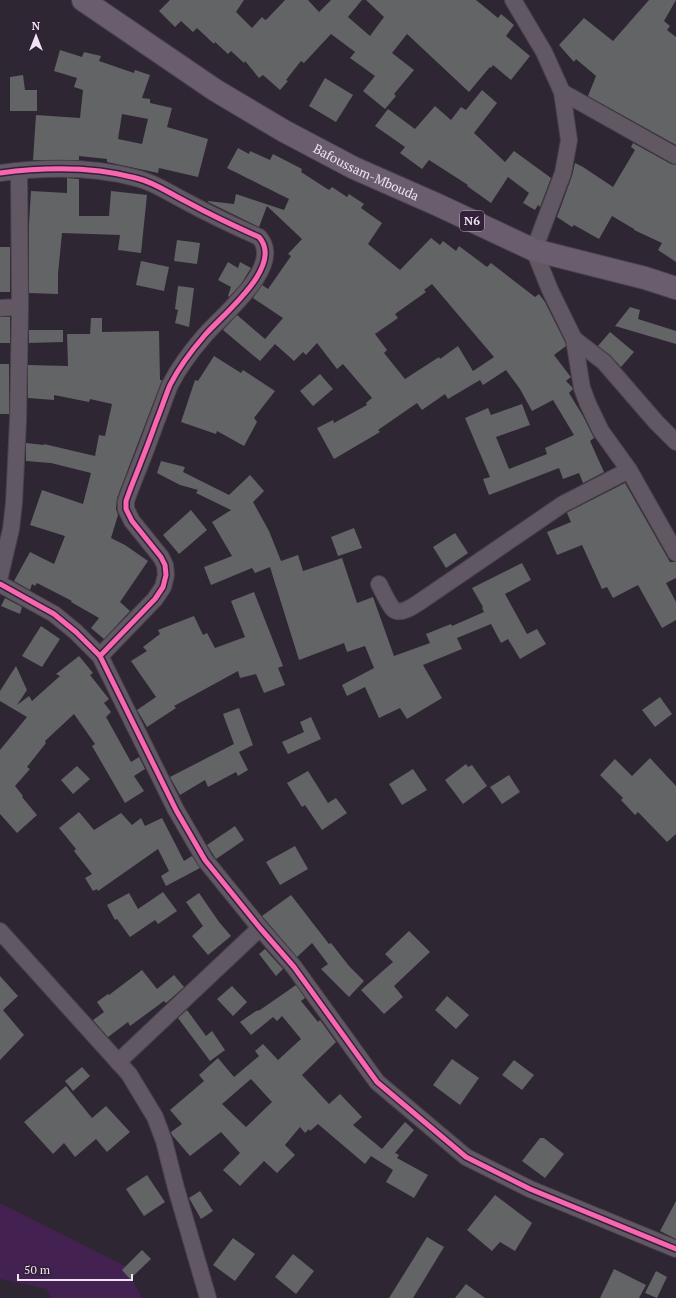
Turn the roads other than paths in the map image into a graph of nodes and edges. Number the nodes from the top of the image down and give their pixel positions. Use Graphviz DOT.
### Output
graph roads {
  1 [pos="83,0"];
  2 [pos="513,0"];
  3 [pos="562,92"];
  4 [pos="676,156"];
  5 [pos="19,171"];
  6 [pos="0,173"];
  7 [pos="534,250"];
  8 [pos="676,288"];
  9 [pos="20,307"];
  10 [pos="0,308"];
  11 [pos="574,340"];
  12 [pos="676,442"];
  13 [pos="629,470"];
  14 [pos="676,553"];
  15 [pos="0,576"];
  16 [pos="0,584"];
  17 [pos="379,584"];
  18 [pos="100,656"];
  19 [pos="260,928"];
  20 [pos="0,931"];
  21 [pos="118,1062"];
  22 [pos="676,1249"];
  23 [pos="208,1298"];
  1 -- 7 [label="highway, Bafoussam-Mbouda / N6"];
  2 -- 3 [label="street"];
  3 -- 4 [label="street"];
  3 -- 7 [label="street"];
  5 -- 6 [label="street"];
  5 -- 9 [label="street"];
  5 -- 18 [label="street"];
  7 -- 8 [label="highway, Bafoussam-Mbouda / N6"];
  7 -- 11 [label="street"];
  9 -- 10 [label="street"];
  9 -- 15 [label="street"];
  11 -- 12 [label="street"];
  11 -- 13 [label="street"];
  13 -- 14 [label="street"];
  13 -- 17 [label="street"];
  16 -- 18 [label="street"];
  18 -- 19 [label="street"];
  19 -- 21 [label="street"];
  19 -- 22 [label="street"];
  20 -- 21 [label="street"];
  21 -- 23 [label="street"];
}
